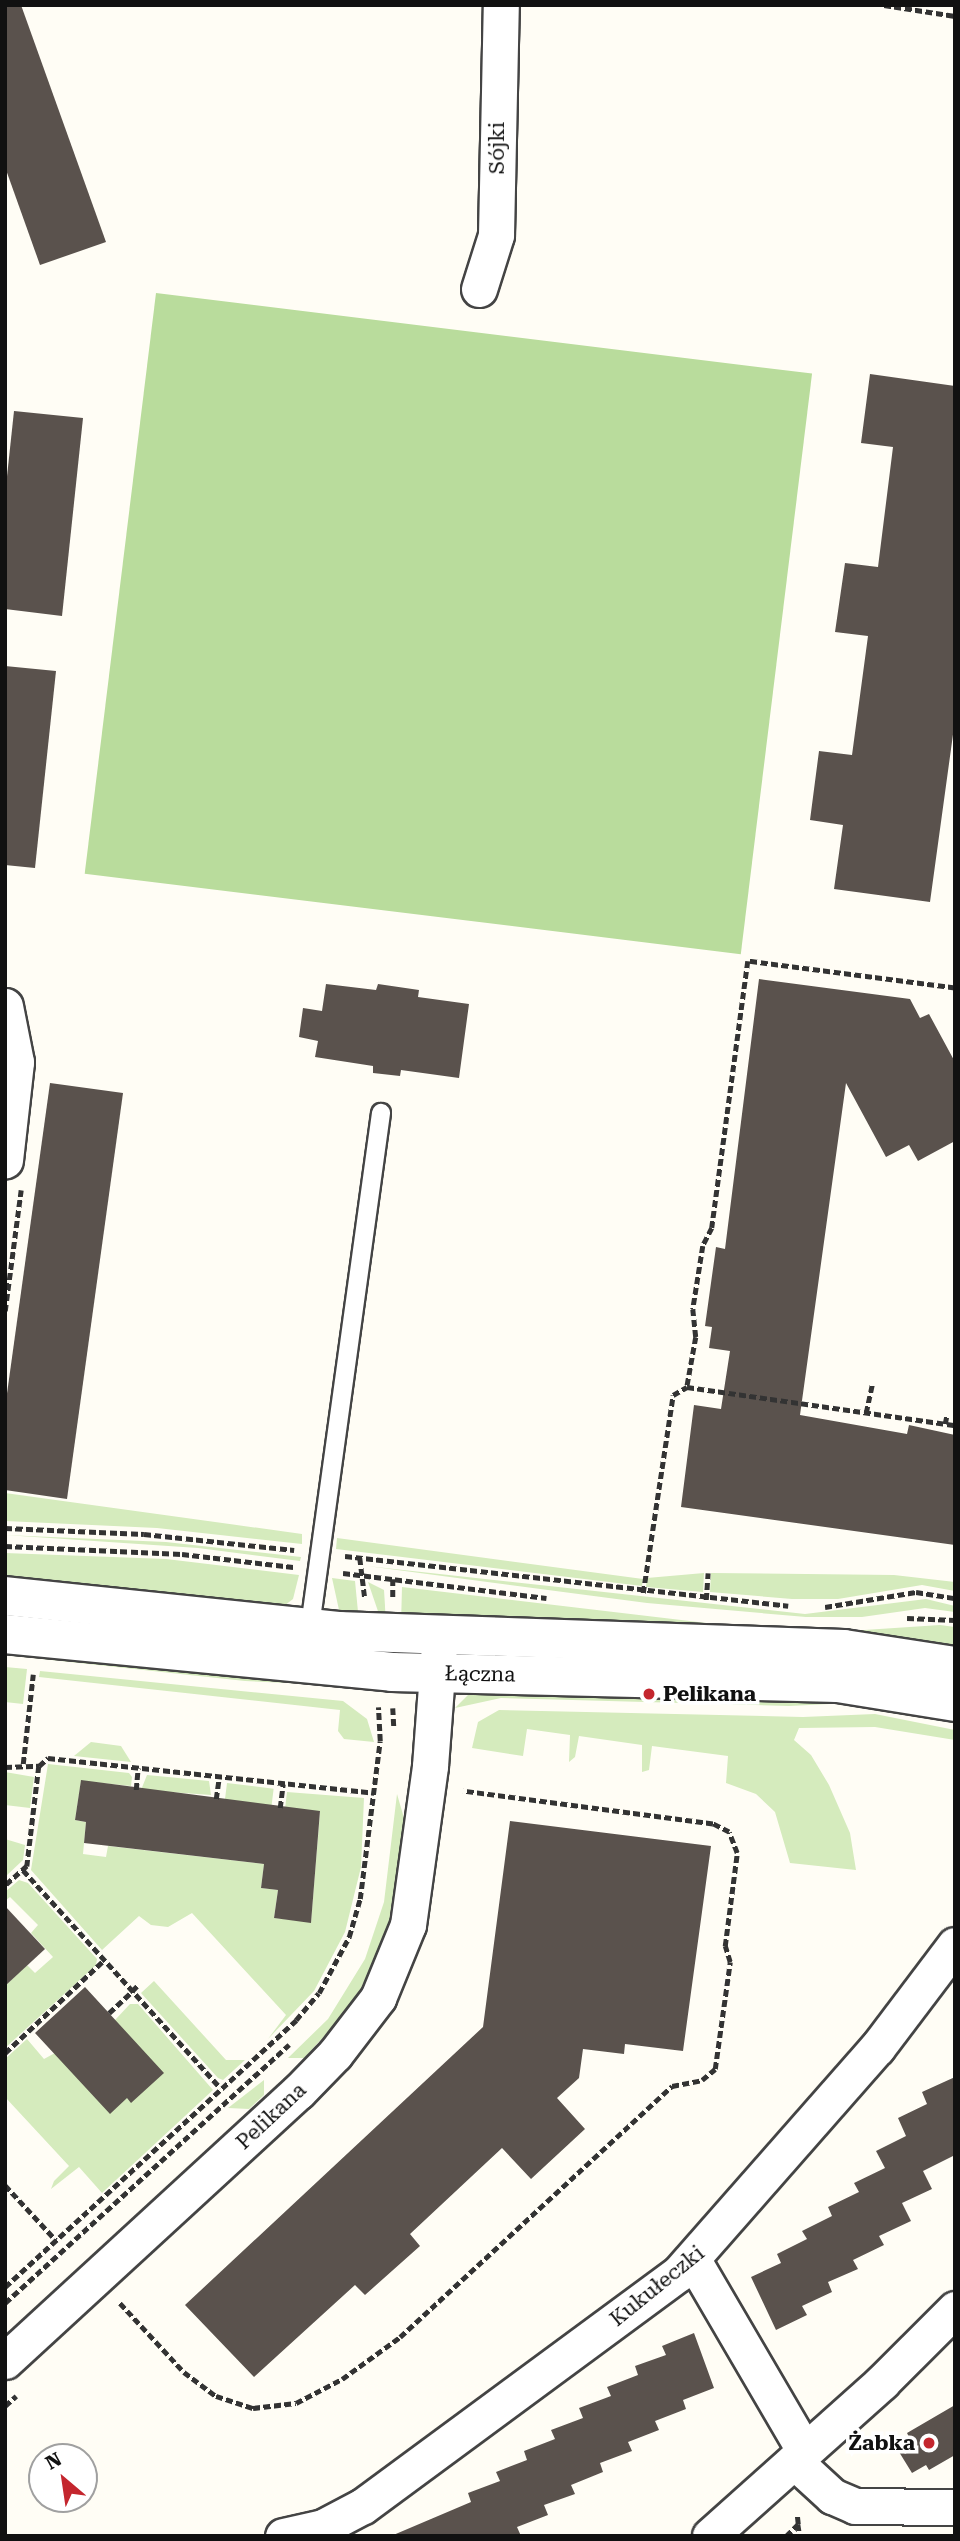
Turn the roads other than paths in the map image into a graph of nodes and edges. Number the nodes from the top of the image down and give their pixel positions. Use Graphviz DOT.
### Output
graph roads {
  1 [pos="501,5"];
  2 [pos="479,289"];
  3 [pos="5,1006"];
  4 [pos="381,1113"];
  5 [pos="5,1160"];
  6 [pos="5,1596"];
  7 [pos="306,1628"];
  8 [pos="5,1634"];
  9 [pos="440,1635"];
  10 [pos="189,1650"];
  11 [pos="955,1666"];
  12 [pos="437,1674"];
  13 [pos="955,1702"];
  14 [pos="955,1945"];
  15 [pos="694,2260"];
  16 [pos="955,2309"];
  17 [pos="5,2361"];
  18 [pos="799,2456"];
  19 [pos="955,2507"];
  20 [pos="283,2536"];
  21 [pos="710,2536"];
  1 -- 2 [label="street, Sójki"];
  3 -- 5 [label="street"];
  4 -- 7 [label="lane"];
  6 -- 7 [label="street, Łączna"];
  7 -- 9 [label="street, Łączna"];
  7 -- 10 [label="lane"];
  8 -- 10 [label="street, Łączna"];
  9 -- 11 [label="street, Łączna"];
  9 -- 12 [label="street, Pelikana"];
  10 -- 12 [label="street, Łączna"];
  12 -- 13 [label="street, Łączna"];
  12 -- 17 [label="street, Pelikana"];
  14 -- 15 [label="street, Kukułeczki"];
  15 -- 18 [label="street"];
  15 -- 20 [label="street, Kukułeczki"];
  16 -- 18 [label="street"];
  18 -- 19 [label="street"];
  18 -- 21 [label="street"];
}
